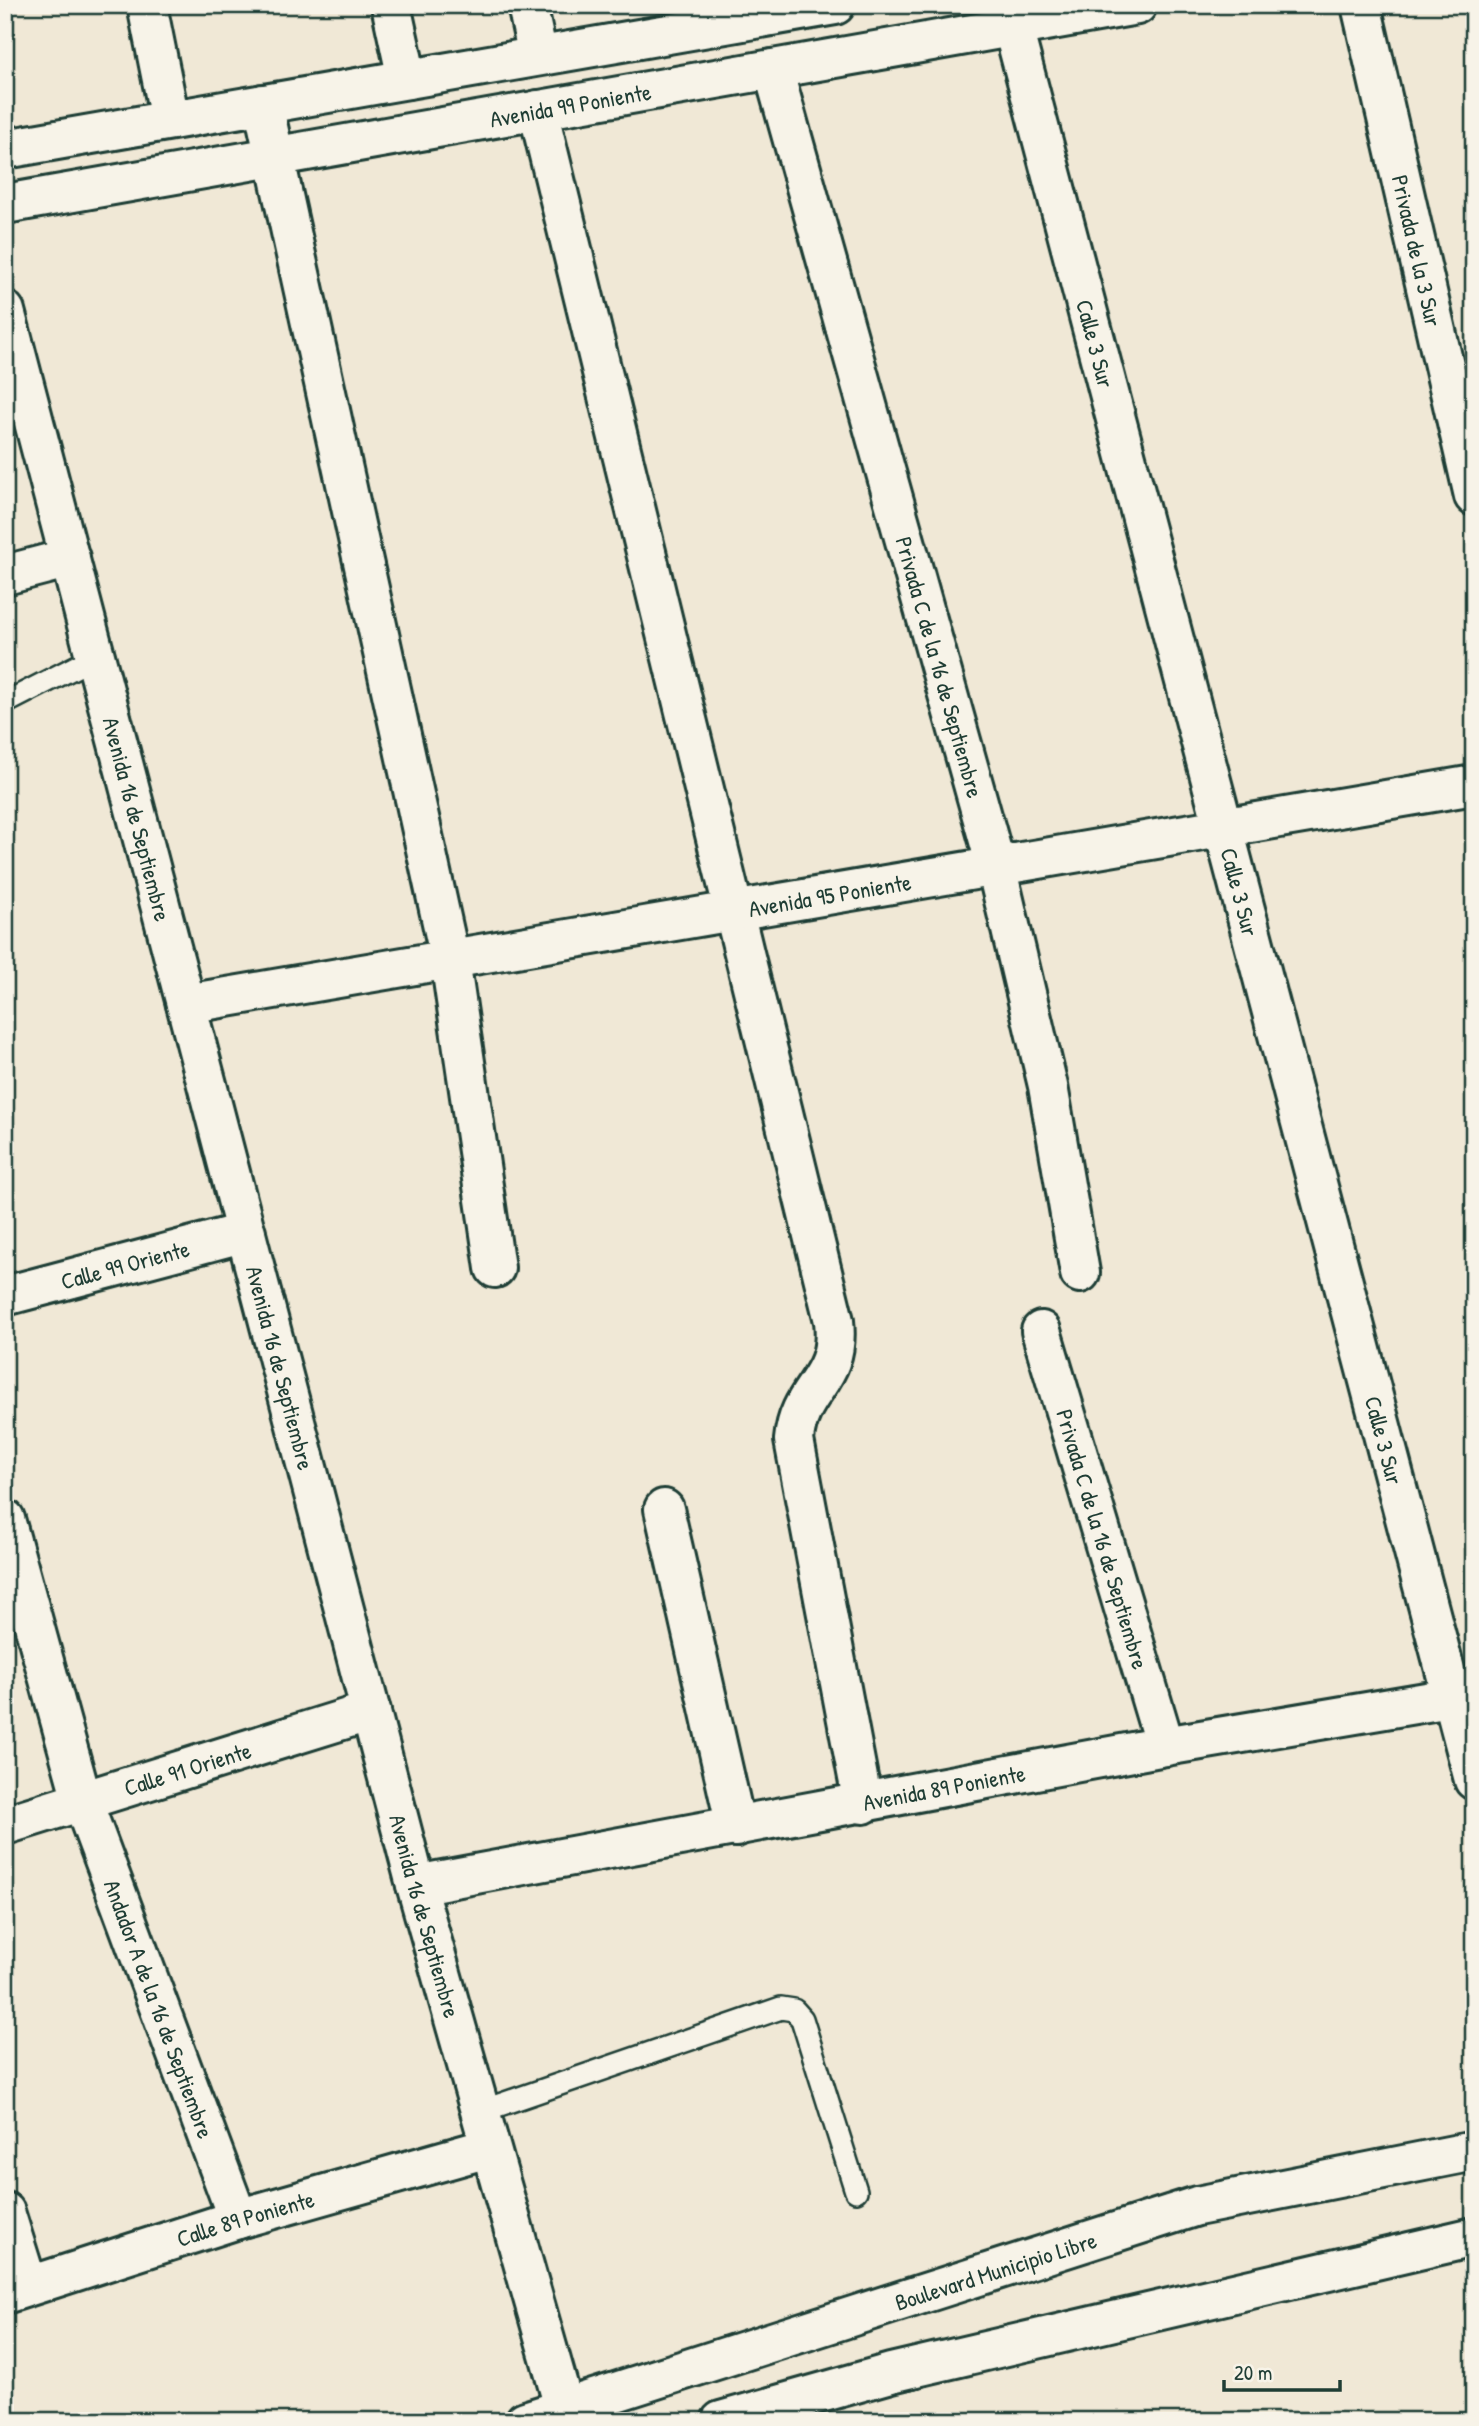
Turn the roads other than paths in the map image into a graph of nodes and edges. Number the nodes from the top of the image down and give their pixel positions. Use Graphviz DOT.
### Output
graph roads {
  1 [pos="147,5"];
  2 [pos="391,5"];
  3 [pos="527,5"];
  4 [pos="835,5"];
  5 [pos="1137,5"];
  6 [pos="1361,5"];
  7 [pos="1009,16"];
  8 [pos="681,18"];
  9 [pos="538,56"];
  10 [pos="773,69"];
  11 [pos="407,79"];
  12 [pos="263,104"];
  13 [pos="538,110"];
  14 [pos="170,120"];
  15 [pos="5,149"];
  16 [pos="274,156"];
  17 [pos="5,204"];
  18 [pos="5,311"];
  19 [pos="1474,496"];
  20 [pos="70,558"];
  21 [pos="5,575"];
  22 [pos="95,657"];
  23 [pos="5,703"];
  24 [pos="1474,785"];
  25 [pos="1224,828"];
  26 [pos="996,866"];
  27 [pos="734,910"];
  28 [pos="450,959"];
  29 [pos="186,1004"];
  30 [pos="246,1232"];
  31 [pos="495,1268"];
  32 [pos="1080,1273"];
  33 [pos="5,1296"];
  34 [pos="1041,1331"];
  35 [pos="664,1509"];
  36 [pos="5,1519"];
  37 [pos="1464,1696"];
  38 [pos="370,1712"];
  39 [pos="1165,1746"];
  40 [pos="1474,1780"];
  41 [pos="82,1800"];
  42 [pos="863,1804"];
  43 [pos="5,1825"];
  44 [pos="736,1827"];
  45 [pos="416,1885"];
  46 [pos="479,2112"];
  47 [pos="488,2148"];
  48 [pos="1474,2151"];
  49 [pos="856,2192"];
  50 [pos="5,2212"];
  51 [pos="239,2219"];
  52 [pos="1474,2237"];
  53 [pos="17,2290"];
  54 [pos="566,2414"];
  55 [pos="525,2421"];
  56 [pos="721,2421"];
  1 -- 14 [label="street"];
  2 -- 11 [label="street"];
  3 -- 9 [label="street"];
  4 -- 8 [label="street"];
  5 -- 7 [label="street, Avenida 99 Poniente"];
  6 -- 19 [label="street, Privada de la 3 Sur"];
  7 -- 10 [label="street, Avenida 99 Poniente"];
  7 -- 25 [label="street, Calle 3 Sur"];
  8 -- 9 [label="street"];
  9 -- 11 [label="street"];
  10 -- 13 [label="street, Avenida 99 Poniente"];
  10 -- 26 [label="street, Privada C de la 16 de Septiembre"];
  11 -- 12 [label="street"];
  12 -- 14 [label="street"];
  12 -- 16 [label="street"];
  13 -- 16 [label="street, Avenida 99 Poniente"];
  13 -- 27 [label="street"];
  14 -- 15 [label="street"];
  16 -- 17 [label="street, Avenida 99 Poniente"];
  16 -- 28 [label="street"];
  18 -- 20 [label="street, Avenida 16 de Septiembre"];
  20 -- 21 [label="street"];
  20 -- 22 [label="street, Avenida 16 de Septiembre"];
  22 -- 23 [label="lane"];
  22 -- 29 [label="street, Avenida 16 de Septiembre"];
  24 -- 25 [label="street, Avenida 95 Poniente"];
  25 -- 26 [label="street, Avenida 95 Poniente"];
  25 -- 37 [label="street, Calle 3 Sur"];
  26 -- 27 [label="street, Avenida 95 Poniente"];
  26 -- 32 [label="street, Privada C de la 16 de Septiembre"];
  27 -- 28 [label="street, Avenida 95 Poniente"];
  27 -- 42 [label="street"];
  28 -- 29 [label="street, Avenida 95 Poniente"];
  28 -- 31 [label="street"];
  29 -- 30 [label="street, Avenida 16 de Septiembre"];
  30 -- 33 [label="street, Calle 99 Oriente"];
  30 -- 38 [label="street, Avenida 16 de Septiembre"];
  34 -- 39 [label="street, Privada C de la 16 de Septiembre"];
  35 -- 44 [label="street"];
  36 -- 41 [label="street, Andador A de la 16 de Septiembre"];
  37 -- 39 [label="street, Avenida 89 Poniente"];
  37 -- 40 [label="street, Calle 3 Sur"];
  38 -- 41 [label="street, Calle 91 Oriente"];
  38 -- 45 [label="street, Avenida 16 de Septiembre"];
  39 -- 42 [label="street, Avenida 89 Poniente"];
  41 -- 43 [label="street, Calle 91 Oriente"];
  41 -- 51 [label="street, Andador A de la 16 de Septiembre"];
  42 -- 44 [label="street, Avenida 89 Poniente"];
  44 -- 45 [label="street, Avenida 89 Poniente"];
  45 -- 46 [label="street, Avenida 16 de Septiembre"];
  46 -- 47 [label="street, Avenida 16 de Septiembre"];
  46 -- 49 [label="lane"];
  47 -- 51 [label="street, Calle 89 Poniente"];
  47 -- 54 [label="street, Avenida 16 de Septiembre"];
  48 -- 54 [label="street, Boulevard Municipio Libre"];
  50 -- 53 [label="street"];
  51 -- 53 [label="street, Calle 89 Poniente"];
  52 -- 56 [label="street"];
  54 -- 55 [label="street, Boulevard Municipio Libre"];
}
